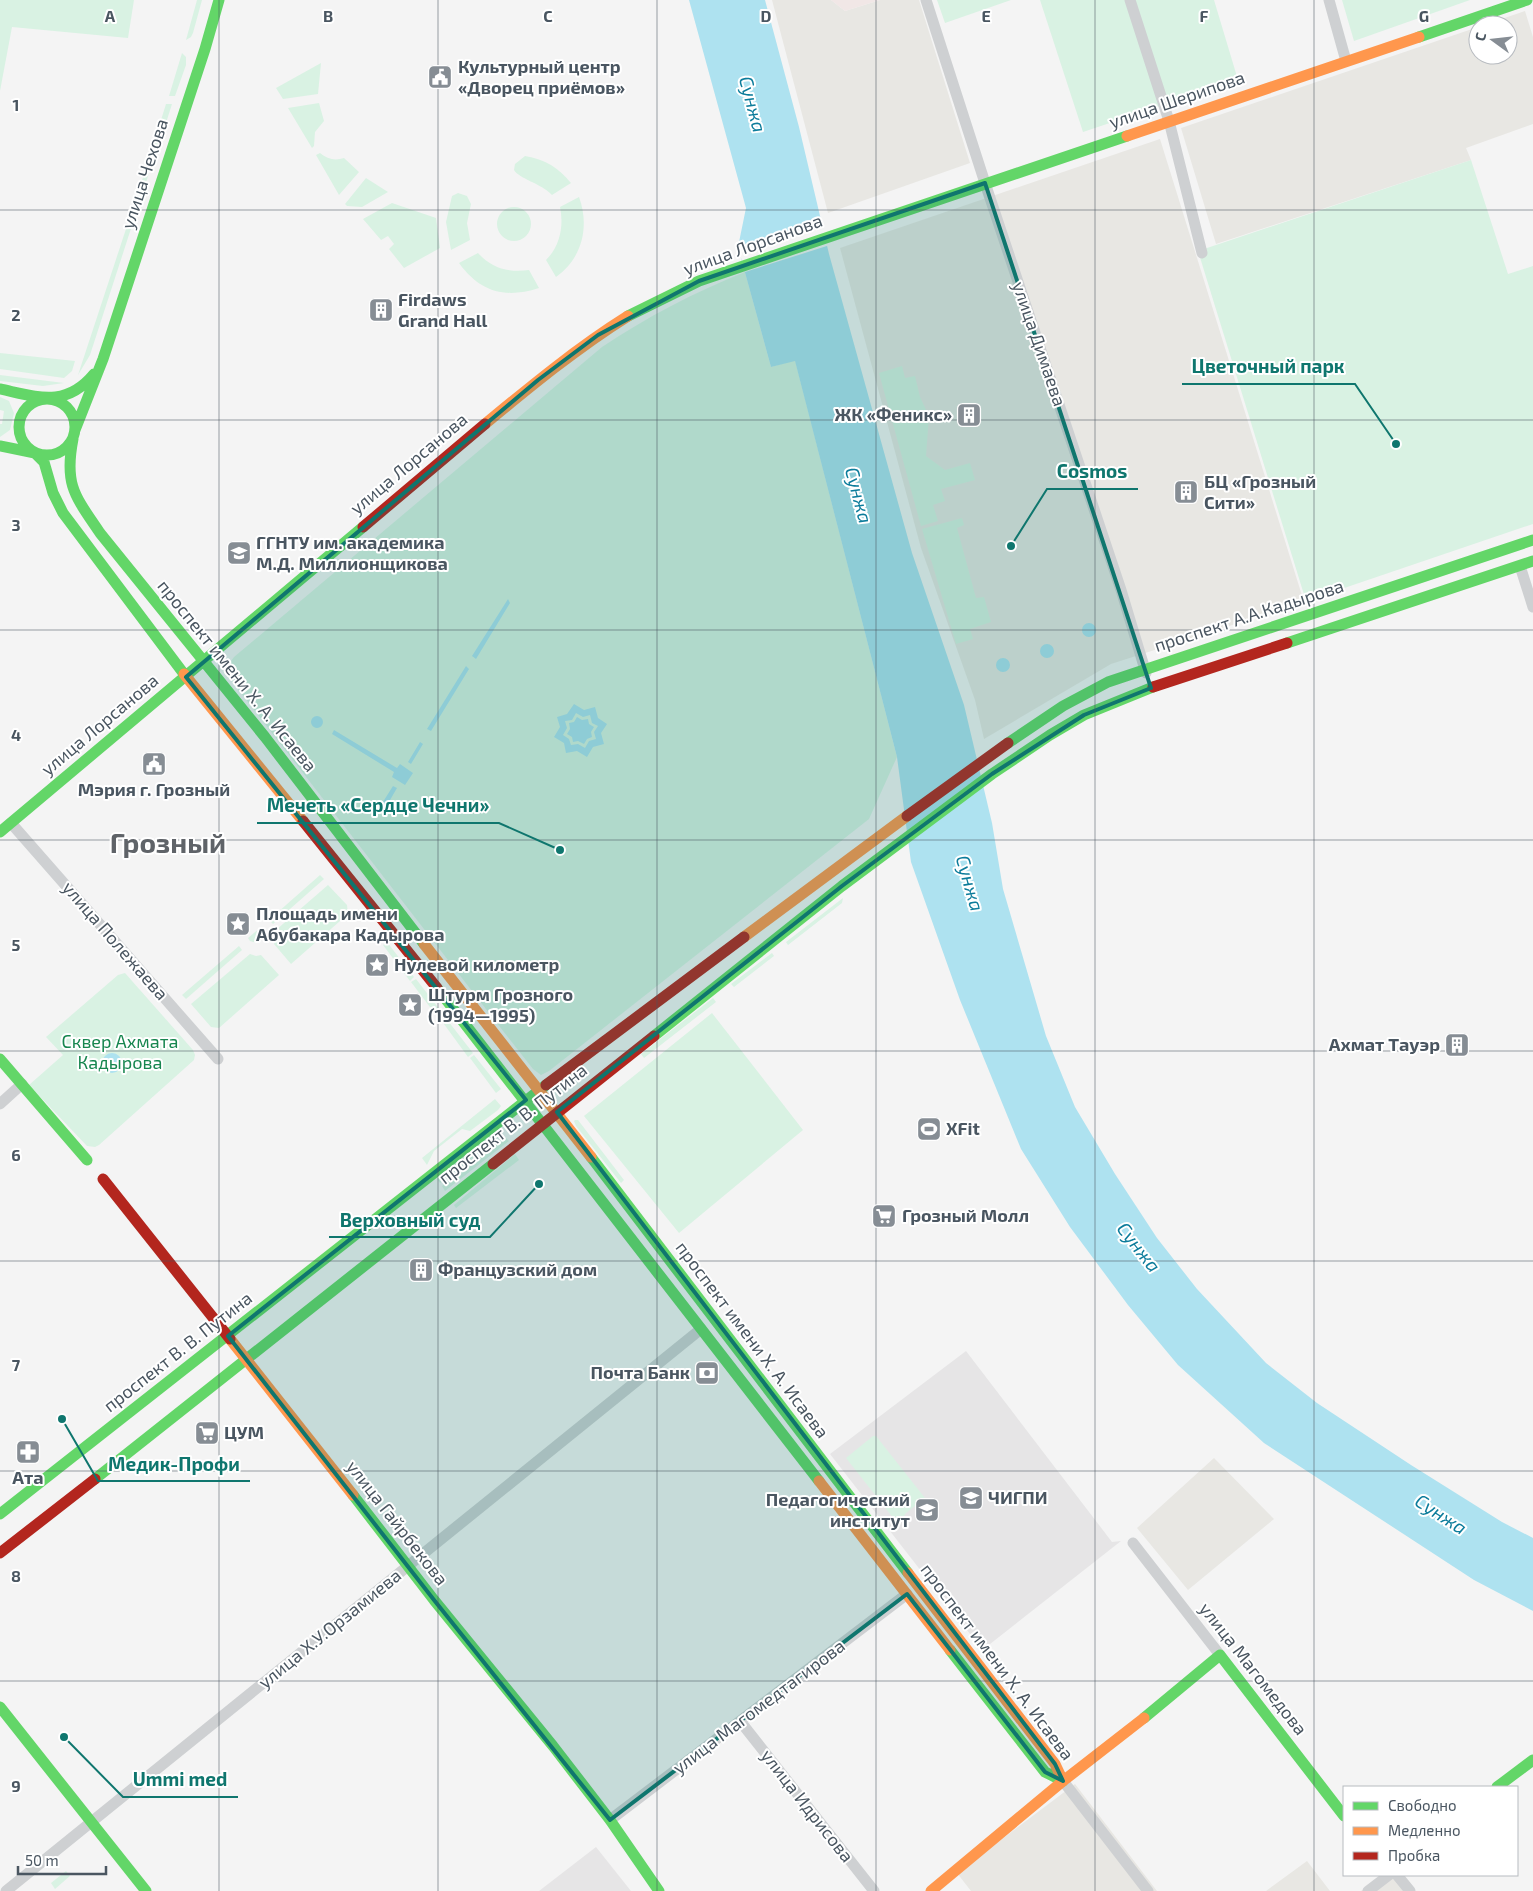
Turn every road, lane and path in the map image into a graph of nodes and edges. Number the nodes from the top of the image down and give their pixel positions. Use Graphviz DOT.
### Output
graph roads {
  1 [pos="219,0"];
  2 [pos="926,0"];
  3 [pos="1130,0"];
  4 [pos="1329,0"];
  5 [pos="1528,0"];
  6 [pos="1532,0"];
  7 [pos="1533,5"];
  8 [pos="1346,60"];
  9 [pos="1169,121"];
  10 [pos="985,183"];
  11 [pos="838,233"];
  12 [pos="1202,253"];
  13 [pos="103,359"];
  14 [pos="0,389"];
  15 [pos="51,398"];
  16 [pos="74,434"];
  17 [pos="0,446"];
  18 [pos="35,453"];
  19 [pos="1533,540"];
  20 [pos="1533,561"];
  21 [pos="1520,566"];
  22 [pos="1533,607"];
  23 [pos="203,660"];
  24 [pos="1144,669"];
  25 [pos="186,676"];
  26 [pos="1151,688"];
  27 [pos="992,774"];
  28 [pos="11,822"];
  29 [pos="0,832"];
  30 [pos="879,836"];
  31 [pos="0,1059"];
  32 [pos="218,1059"];
  33 [pos="22,1084"];
  34 [pos="539,1090"];
  35 [pos="526,1100"];
  36 [pos="0,1104"];
  37 [pos="557,1112"];
  38 [pos="543,1123"];
  39 [pos="87,1160"];
  40 [pos="103,1179"];
  41 [pos="714,1318"];
  42 [pos="701,1329"];
  43 [pos="228,1336"];
  44 [pos="247,1360"];
  45 [pos="0,1514"];
  46 [pos="1133,1543"];
  47 [pos="0,1553"];
  48 [pos="407,1565"];
  49 [pos="907,1594"];
  50 [pos="1220,1655"];
  51 [pos="0,1707"];
  52 [pos="740,1721"];
  53 [pos="1533,1760"];
  54 [pos="1063,1782"];
  55 [pos="1498,1786"];
  56 [pos="1343,1815"];
  57 [pos="610,1820"];
  58 [pos="92,1823"];
  59 [pos="1388,1876"];
  60 [pos="1398,1876"];
  61 [pos="6,1891"];
  62 [pos="146,1891"];
  63 [pos="659,1891"];
  64 [pos="874,1891"];
  65 [pos="931,1891"];
  66 [pos="1148,1891"];
  67 [pos="1368,1891"];
  68 [pos="1410,1891"];
  1 -- 13 [label="main road, улица Чехова"];
  2 -- 10 [label="street, улица Димаева"];
  3 -- 9 [label="street"];
  4 -- 8 [label="street"];
  5 -- 8 [label="main road, улица Шерипова"];
  6 -- 7 [label="main road"];
  8 -- 9 [label="main road, улица Шерипова"];
  9 -- 10 [label="main road, улица Шерипова"];
  9 -- 12 [label="street"];
  10 -- 11 [label="main road, улица Шерипова"];
  10 -- 24 [label="street, улица Димаева"];
  11 -- 23 [label="main road, улица Лорсанова"];
  13 -- 15 [label="main road"];
  13 -- 16 [label="main road, проспект имени Х. А. Исаева"];
  14 -- 15 [label="main road"];
  15 -- 16 [label="main road"];
  15 -- 18 [label="main road"];
  16 -- 18 [label="main road"];
  16 -- 23 [label="main road, проспект имени Х. А. Исаева"];
  17 -- 18 [label="main road"];
  18 -- 25 [label="main road, проспект имени Х. А. Исаева"];
  19 -- 24 [label="main road, проспект А.А.Кадырова"];
  20 -- 21 [label="main road, проспект А.А.Кадырова"];
  21 -- 22 [label="street"];
  21 -- 26 [label="main road, проспект А.А.Кадырова"];
  23 -- 25 [label="main road, улица Лорсанова"];
  23 -- 34 [label="main road, проспект имени Х. А. Исаева"];
  24 -- 26 [label="street, улица Димаева"];
  24 -- 30 [label="main road, проспект А.А.Кадырова"];
  25 -- 28 [label="main road, улица Лорсанова"];
  25 -- 35 [label="main road, проспект имени Х. А. Исаева"];
  26 -- 27 [label="main road, проспект А.А.Кадырова"];
  27 -- 37 [label="main road, проспект В. В. Путина"];
  28 -- 29 [label="main road, улица Лорсанова"];
  28 -- 32 [label="street, улица Полежаева"];
  30 -- 34 [label="main road, проспект В. В. Путина"];
  31 -- 33 [label="main road"];
  33 -- 36 [label="street"];
  33 -- 39 [label="main road"];
  34 -- 35 [label="main road, проспект В. В. Путина"];
  34 -- 37 [label="main road, проспект имени Х. А. Исаева"];
  35 -- 38 [label="main road, проспект имени Х. А. Исаева"];
  35 -- 43 [label="main road, проспект В. В. Путина"];
  37 -- 38 [label="main road, проспект В. В. Путина"];
  37 -- 41 [label="main road, проспект имени Х. А. Исаева"];
  38 -- 42 [label="main road, проспект имени Х. А. Исаева"];
  38 -- 44 [label="main road, проспект В. В. Путина"];
  40 -- 43 [label="main road, улица Гайрбекова"];
  41 -- 42 [label="main road"];
  41 -- 54 [label="main road, проспект имени Х. А. Исаева"];
  42 -- 48 [label="street, улица Х.У.Орзамиева"];
  42 -- 49 [label="main road, проспект имени Х. А. Исаева"];
  43 -- 44 [label="main road, улица Гайрбекова"];
  43 -- 45 [label="main road, проспект В. В. Путина"];
  44 -- 47 [label="main road, проспект В. В. Путина"];
  44 -- 48 [label="main road, улица Гайрбекова"];
  46 -- 50 [label="street, улица Магомедова"];
  48 -- 57 [label="main road, улица Гайрбекова"];
  48 -- 58 [label="street, улица Х.У.Орзамиева"];
  49 -- 52 [label="street, улица Магомедтагирова"];
  49 -- 54 [label="main road, проспект имени Х. А. Исаева"];
  50 -- 54 [label="main road"];
  50 -- 56 [label="main road, улица Магомедова"];
  51 -- 58 [label="main road"];
  52 -- 57 [label="street, улица Магомедтагирова"];
  52 -- 64 [label="street, улица Идрисова"];
  53 -- 55 [label="main road"];
  54 -- 65 [label="main road"];
  54 -- 66 [label="street"];
  57 -- 63 [label="main road, улица Гайрбекова"];
  58 -- 61 [label="street, улица Х.У.Орзамиева"];
  58 -- 62 [label="main road"];
  59 -- 67 [label="street"];
  60 -- 68 [label="street"];
}
